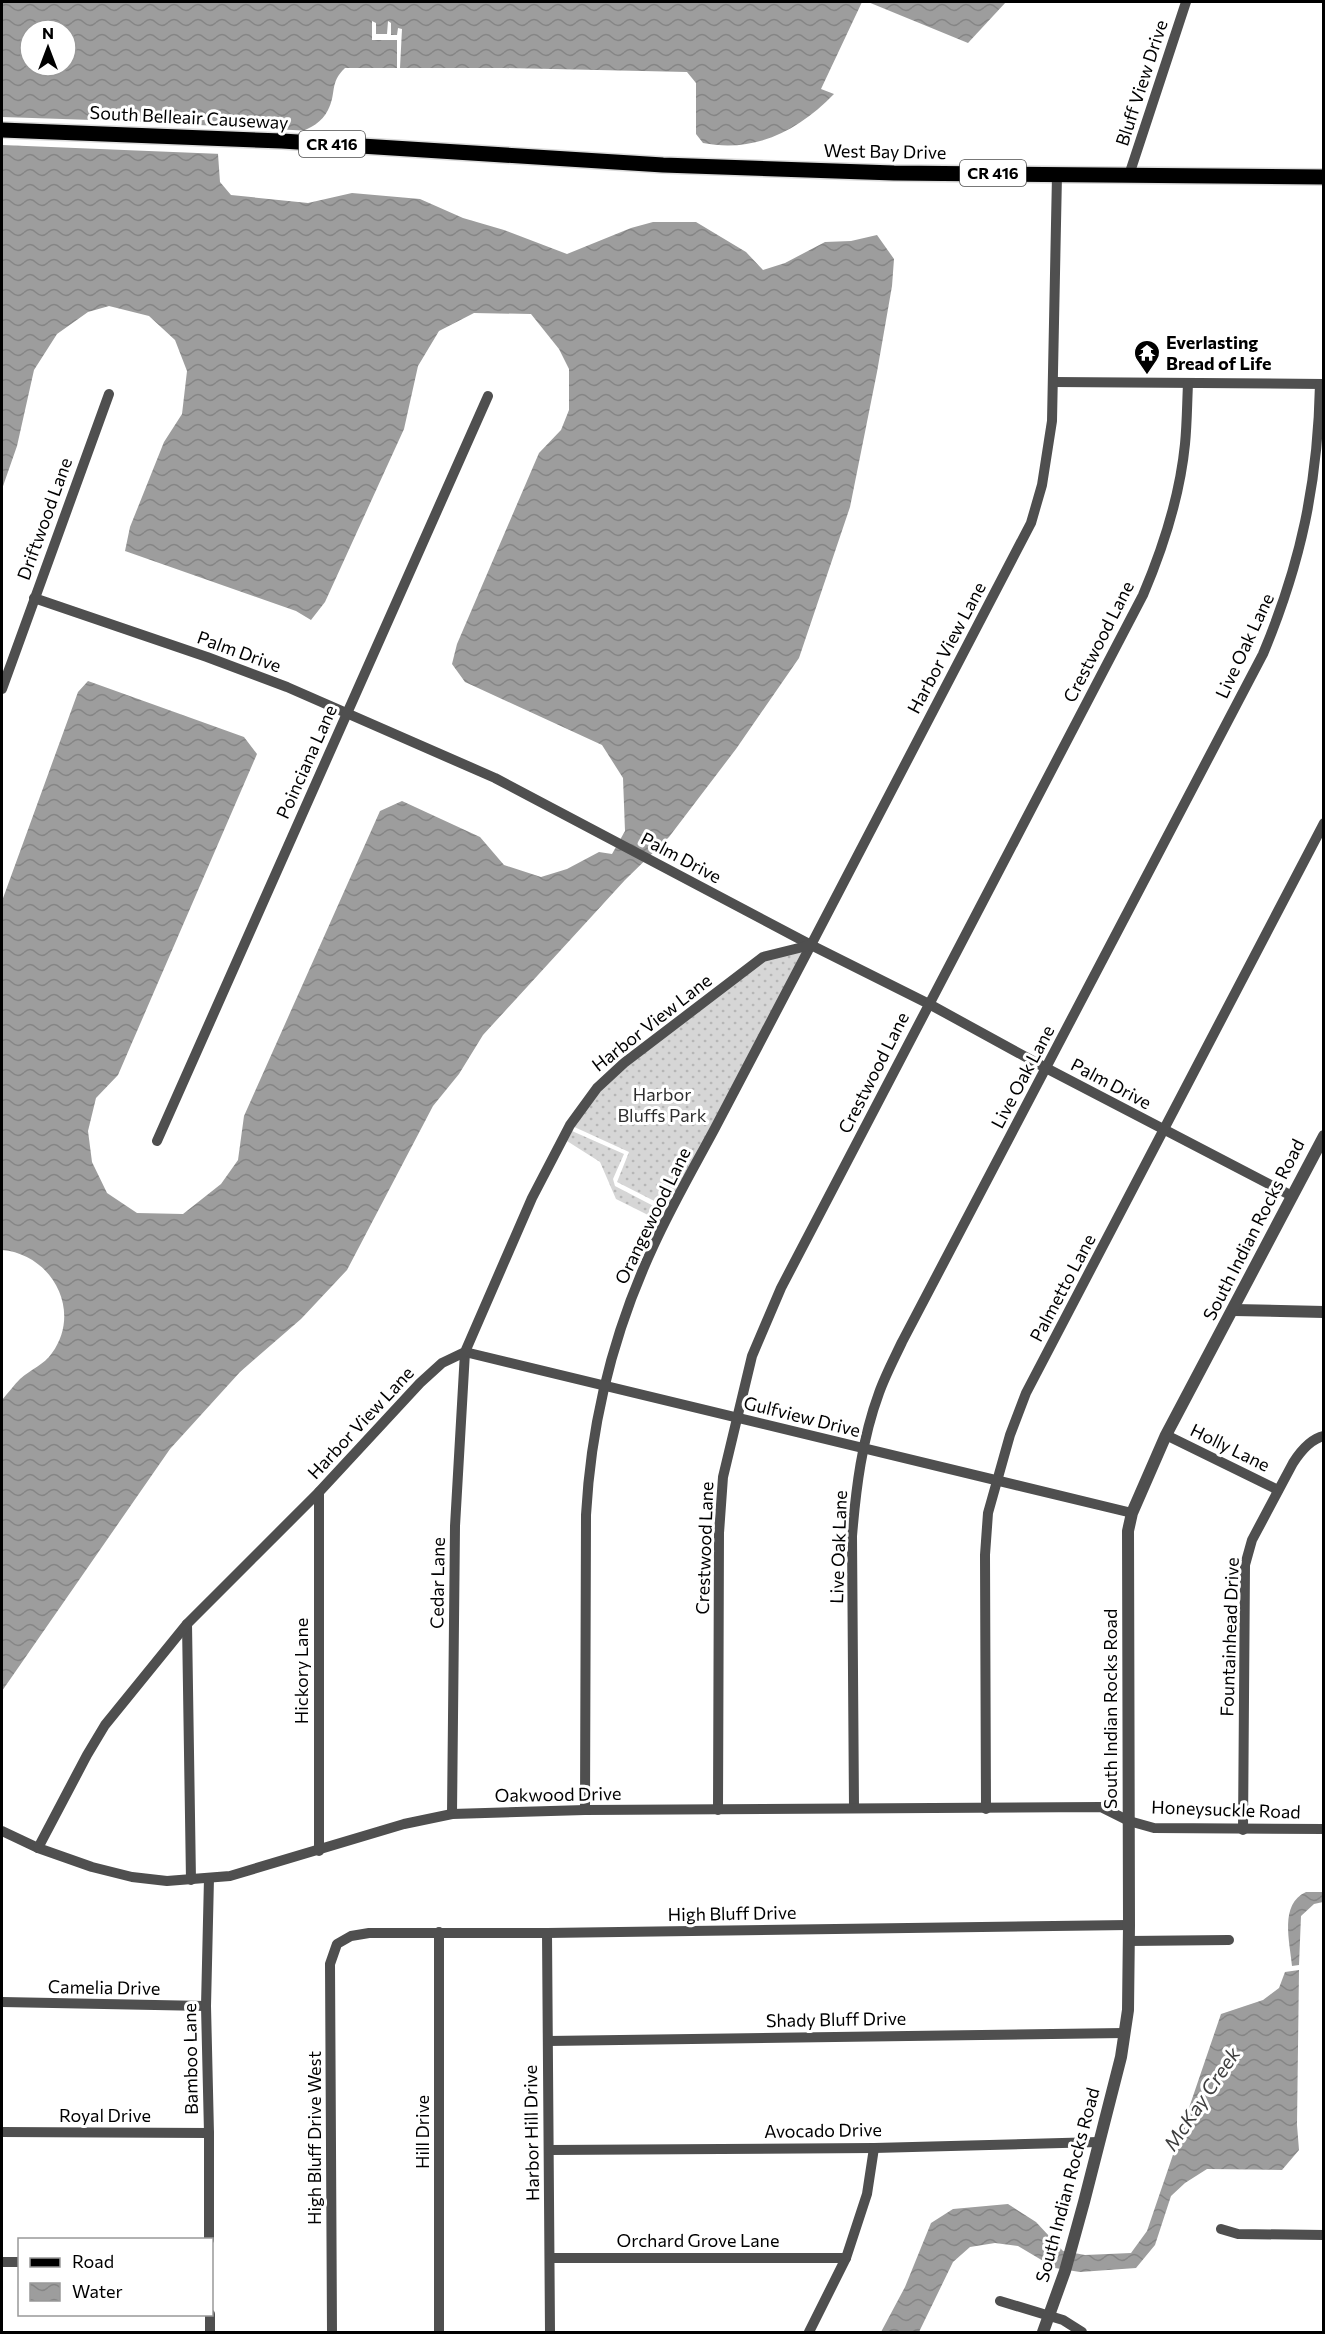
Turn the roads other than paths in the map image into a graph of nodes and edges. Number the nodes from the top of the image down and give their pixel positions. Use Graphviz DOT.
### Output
graph roads {
  1 [pos="1186,2"];
  2 [pos="2,130"];
  3 [pos="663,165"];
  4 [pos="1057,175"];
  5 [pos="1130,175"];
  6 [pos="1323,177"];
  7 [pos="1054,382"];
  8 [pos="1188,384"];
  9 [pos="1322,384"];
  10 [pos="109,394"];
  11 [pos="488,396"];
  12 [pos="34,598"];
  13 [pos="2,689"];
  14 [pos="346,713"];
  15 [pos="1323,823"];
  16 [pos="811,945"];
  17 [pos="929,1004"];
  18 [pos="1046,1068"];
  19 [pos="1164,1131"];
  20 [pos="1323,1136"];
  21 [pos="157,1141"];
  22 [pos="1292,1196"];
  23 [pos="1234,1310"];
  24 [pos="1323,1312"];
  25 [pos="465,1352"];
  26 [pos="605,1386"];
  27 [pos="736,1418"];
  28 [pos="1166,1435"];
  29 [pos="1323,1436"];
  30 [pos="863,1449"];
  31 [pos="996,1481"];
  32 [pos="1278,1490"];
  33 [pos="319,1492"];
  34 [pos="1132,1513"];
  35 [pos="187,1624"];
  36 [pos="854,1808"];
  37 [pos="986,1809"];
  38 [pos="585,1810"];
  39 [pos="718,1810"];
  40 [pos="452,1814"];
  41 [pos="1129,1821"];
  42 [pos="1323,1829"];
  43 [pos="2,1830"];
  44 [pos="1243,1830"];
  45 [pos="38,1848"];
  46 [pos="319,1851"];
  47 [pos="209,1878"];
  48 [pos="191,1880"];
  49 [pos="1130,1925"];
  50 [pos="439,1932"];
  51 [pos="547,1933"];
  52 [pos="1229,1940"];
  53 [pos="1129,1941"];
  54 [pos="337,1944"];
  55 [pos="2,2002"];
  56 [pos="206,2006"];
  57 [pos="1124,2033"];
  58 [pos="548,2041"];
  59 [pos="2,2132"];
  60 [pos="209,2133"];
  61 [pos="1099,2142"];
  62 [pos="874,2148"];
  63 [pos="549,2150"];
  64 [pos="1221,2229"];
  65 [pos="1323,2235"];
  66 [pos="208,2238"];
  67 [pos="550,2258"];
  68 [pos="846,2258"];
  69 [pos="2,2262"];
  70 [pos="18,2262"];
  71 [pos="1000,2301"];
  72 [pos="210,2316"];
  73 [pos="1050,2318"];
  74 [pos="210,2332"];
  75 [pos="332,2332"];
  76 [pos="439,2332"];
  77 [pos="550,2332"];
  78 [pos="809,2332"];
  79 [pos="1043,2332"];
  80 [pos="1082,2332"];
  1 -- 5 [label="street, Bluff View Drive"];
  2 -- 3 [label="main road, South Belleair Causeway / CR 416"];
  3 -- 4 [label="main road, West Bay Drive / CR 416"];
  4 -- 5 [label="main road, West Bay Drive / CR 416"];
  4 -- 7 [label="street, Harbor View Lane"];
  5 -- 6 [label="main road, West Bay Drive / CR 416"];
  7 -- 8 [label="street"];
  7 -- 16 [label="street, Harbor View Lane"];
  8 -- 9 [label="street"];
  8 -- 17 [label="street, Crestwood Lane"];
  9 -- 18 [label="street, Live Oak Lane"];
  10 -- 12 [label="street, Driftwood Lane"];
  11 -- 14 [label="street, Poinciana Lane"];
  12 -- 13 [label="street, Driftwood Lane"];
  12 -- 14 [label="street, Palm Drive"];
  14 -- 16 [label="street, Palm Drive"];
  14 -- 21 [label="street, Poinciana Lane"];
  15 -- 19 [label="street, Palmetto Lane"];
  16 -- 17 [label="street, Palm Drive"];
  16 -- 25 [label="street, Harbor View Lane"];
  16 -- 26 [label="street, Orangewood Lane"];
  17 -- 18 [label="street, Palm Drive"];
  17 -- 27 [label="street, Crestwood Lane"];
  18 -- 19 [label="street, Palm Drive"];
  18 -- 30 [label="street, Live Oak Lane"];
  19 -- 22 [label="street, Palm Drive"];
  19 -- 31 [label="street, Palmetto Lane"];
  20 -- 22 [label="street, South Indian Rocks Road"];
  22 -- 23 [label="street, South Indian Rocks Road"];
  23 -- 24 [label="street"];
  23 -- 28 [label="street, South Indian Rocks Road"];
  25 -- 26 [label="street, Gulfview Drive"];
  25 -- 33 [label="street, Harbor View Lane"];
  25 -- 40 [label="street, Cedar Lane"];
  26 -- 27 [label="street, Gulfview Drive"];
  26 -- 38 [label="street, Orangewood Lane"];
  27 -- 30 [label="street, Gulfview Drive"];
  27 -- 39 [label="street, Crestwood Lane"];
  28 -- 32 [label="street, Holly Lane"];
  28 -- 34 [label="street, South Indian Rocks Road"];
  29 -- 32 [label="street, Fountainhead Drive"];
  30 -- 31 [label="street, Gulfview Drive"];
  30 -- 36 [label="street, Live Oak Lane"];
  31 -- 34 [label="street, Gulfview Drive"];
  31 -- 37 [label="street, Palmetto Lane"];
  32 -- 44 [label="street, Fountainhead Drive"];
  33 -- 35 [label="street, Harbor View Lane"];
  33 -- 46 [label="street, Hickory Lane"];
  34 -- 41 [label="street, South Indian Rocks Road"];
  35 -- 45 [label="street, Harbor View Lane"];
  35 -- 48 [label="street"];
  36 -- 37 [label="street, Oakwood Drive"];
  36 -- 39 [label="street, Oakwood Drive"];
  37 -- 41 [label="street, Oakwood Drive"];
  38 -- 39 [label="street, Oakwood Drive"];
  38 -- 40 [label="street, Oakwood Drive"];
  40 -- 46 [label="street, Oakwood Drive"];
  41 -- 44 [label="street, Honeysuckle Road"];
  41 -- 49 [label="street, South Indian Rocks Road"];
  42 -- 44 [label="street, Honeysuckle Road"];
  43 -- 45 [label="street, Oakwood Drive"];
  45 -- 48 [label="street, Oakwood Drive"];
  46 -- 47 [label="street, Oakwood Drive"];
  47 -- 48 [label="street, Oakwood Drive"];
  47 -- 56 [label="street, Bamboo Lane"];
  49 -- 51 [label="street, High Bluff Drive"];
  49 -- 53 [label="street, South Indian Rocks Road"];
  50 -- 51 [label="street, High Bluff Drive"];
  50 -- 54 [label="street, High Bluff Drive"];
  50 -- 76 [label="street, Hill Drive"];
  51 -- 58 [label="street, Harbor Hill Drive"];
  52 -- 53 [label="street"];
  53 -- 57 [label="street, South Indian Rocks Road"];
  54 -- 75 [label="street, High Bluff Drive West"];
  55 -- 56 [label="street, Camelia Drive"];
  56 -- 60 [label="street, Bamboo Lane"];
  57 -- 58 [label="street, Shady Bluff Drive"];
  57 -- 61 [label="street, South Indian Rocks Road"];
  58 -- 63 [label="street, Harbor Hill Drive"];
  59 -- 60 [label="street, Royal Drive"];
  60 -- 66 [label="street, Bamboo Lane"];
  61 -- 62 [label="street, Avocado Drive"];
  61 -- 73 [label="street, South Indian Rocks Road"];
  62 -- 63 [label="street, Avocado Drive"];
  62 -- 68 [label="street"];
  63 -- 67 [label="street, Harbor Hill Drive"];
  64 -- 65 [label="street"];
  67 -- 68 [label="street, Orchard Grove Lane"];
  67 -- 77 [label="street, Harbor Hill Drive"];
  68 -- 78 [label="street"];
  69 -- 70 [label="street"];
  71 -- 73 [label="street"];
  72 -- 74 [label="street"];
  73 -- 79 [label="street, South Indian Rocks Road"];
  73 -- 80 [label="street"];
}
